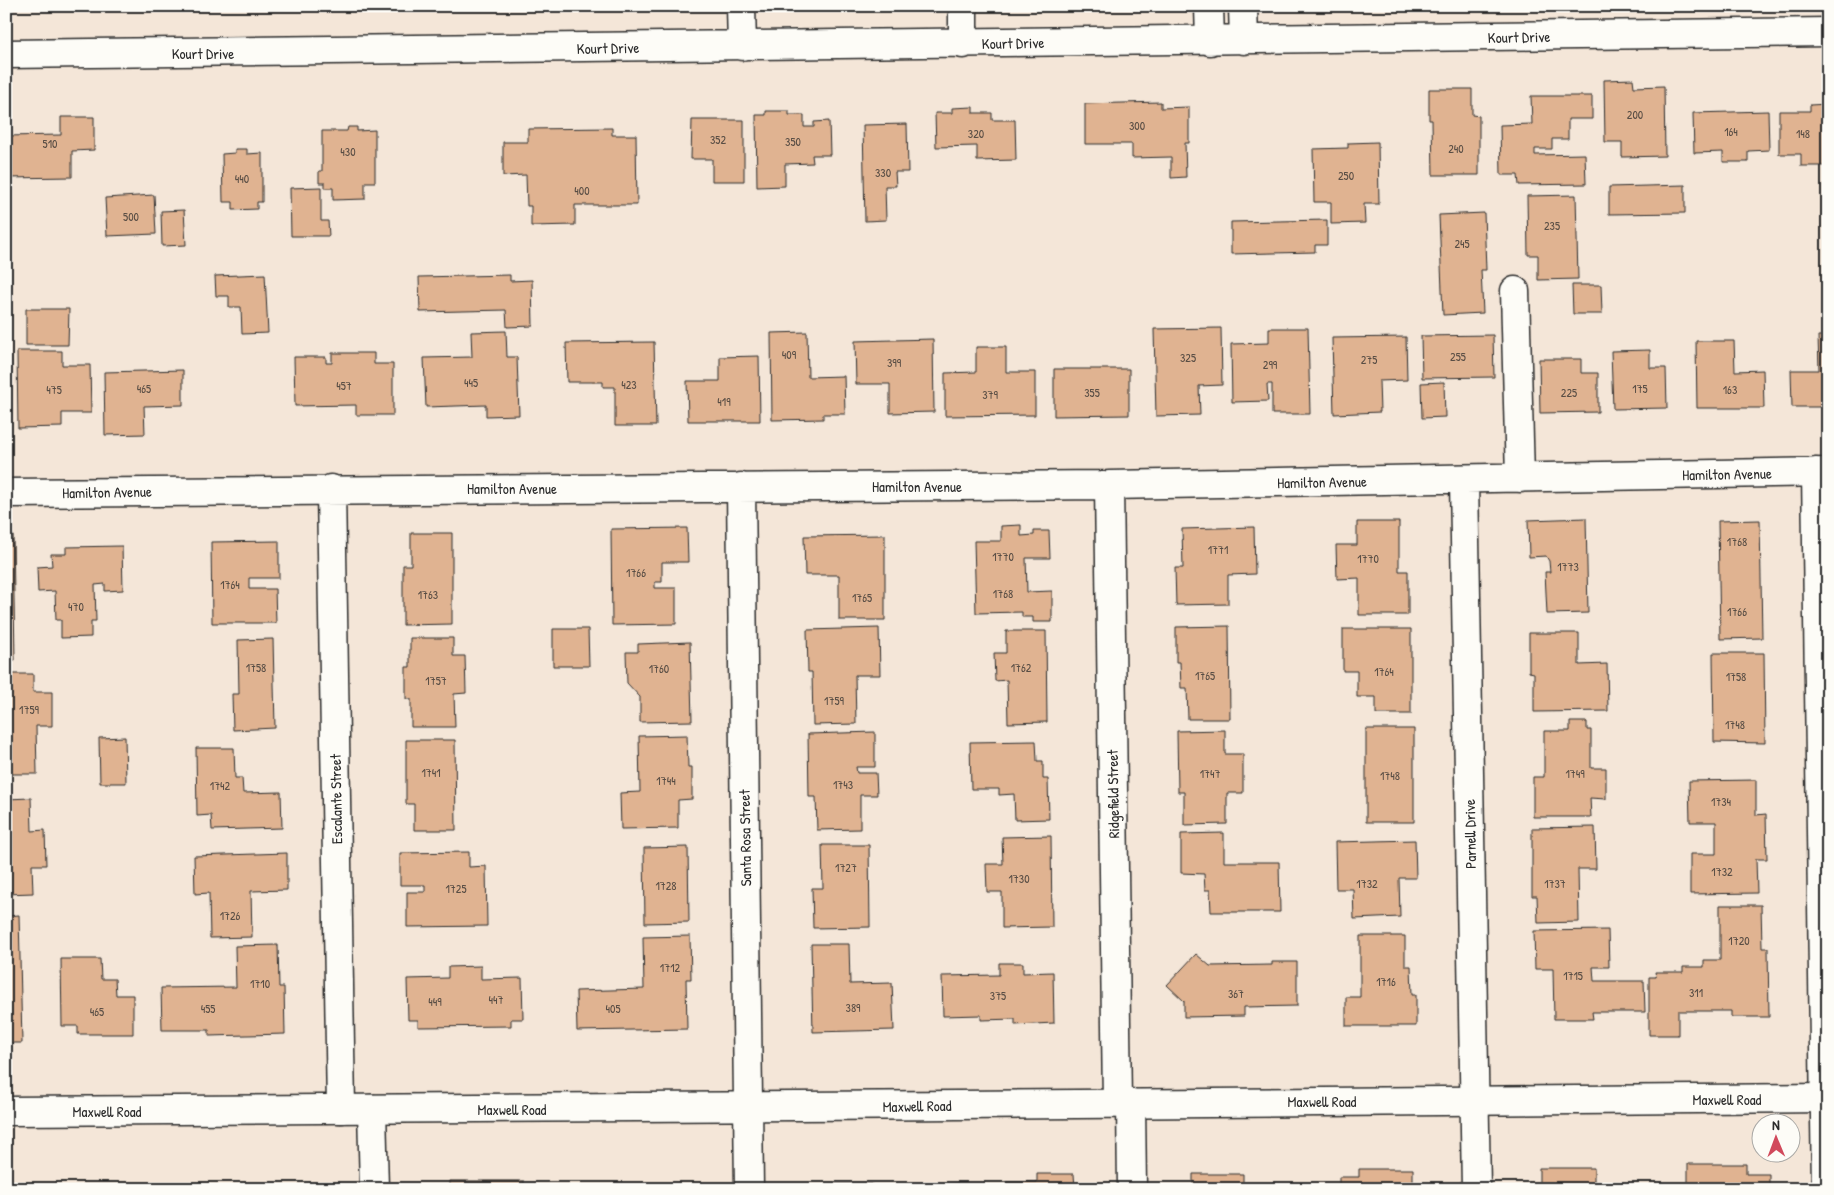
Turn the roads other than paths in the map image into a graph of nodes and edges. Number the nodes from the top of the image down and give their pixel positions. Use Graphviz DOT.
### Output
graph roads {
  1 [pos="741,6"];
  2 [pos="963,6"];
  3 [pos="1209,6"];
  4 [pos="1244,6"];
  5 [pos="1828,32"];
  6 [pos="1244,40"];
  7 [pos="1210,41"];
  8 [pos="963,44"];
  9 [pos="742,46"];
  10 [pos="6,54"];
  11 [pos="1515,291"];
  12 [pos="1822,472"];
  13 [pos="1520,478"];
  14 [pos="1464,479"];
  15 [pos="1109,485"];
  16 [pos="741,487"];
  17 [pos="331,489"];
  18 [pos="6,493"];
  19 [pos="1826,1098"];
  20 [pos="1474,1100"];
  21 [pos="1124,1103"];
  22 [pos="748,1108"];
  23 [pos="341,1109"];
  24 [pos="372,1109"];
  25 [pos="6,1111"];
  26 [pos="374,1189"];
  27 [pos="749,1189"];
  28 [pos="1132,1189"];
  29 [pos="1476,1189"];
  30 [pos="1826,1189"];
  1 -- 9 [label="street"];
  2 -- 8 [label="street"];
  3 -- 7 [label="street"];
  4 -- 6 [label="street"];
  5 -- 6 [label="street, Kourt Drive"];
  6 -- 7 [label="street, Kourt Drive"];
  7 -- 8 [label="street, Kourt Drive"];
  8 -- 9 [label="street, Kourt Drive"];
  9 -- 10 [label="street, Kourt Drive"];
  11 -- 13 [label="street"];
  12 -- 13 [label="street, Hamilton Avenue"];
  12 -- 19 [label="street"];
  13 -- 14 [label="street, Hamilton Avenue"];
  14 -- 15 [label="street, Hamilton Avenue"];
  14 -- 20 [label="street, Parnell Drive"];
  15 -- 16 [label="street, Hamilton Avenue"];
  15 -- 21 [label="street, Ridgefield Street"];
  16 -- 17 [label="street, Hamilton Avenue"];
  16 -- 22 [label="street, Santa Rosa Street"];
  17 -- 18 [label="street, Hamilton Avenue"];
  17 -- 23 [label="street, Escalante Street"];
  19 -- 20 [label="street, Maxwell Road"];
  19 -- 30 [label="street"];
  20 -- 21 [label="street, Maxwell Road"];
  20 -- 29 [label="street, Parnell Drive"];
  21 -- 22 [label="street, Maxwell Road"];
  21 -- 28 [label="street, Ridgefield Street"];
  22 -- 24 [label="street, Maxwell Road"];
  22 -- 27 [label="street, Santa Rosa Street"];
  23 -- 24 [label="street, Maxwell Road"];
  23 -- 25 [label="street, Maxwell Road"];
  24 -- 26 [label="street"];
}
